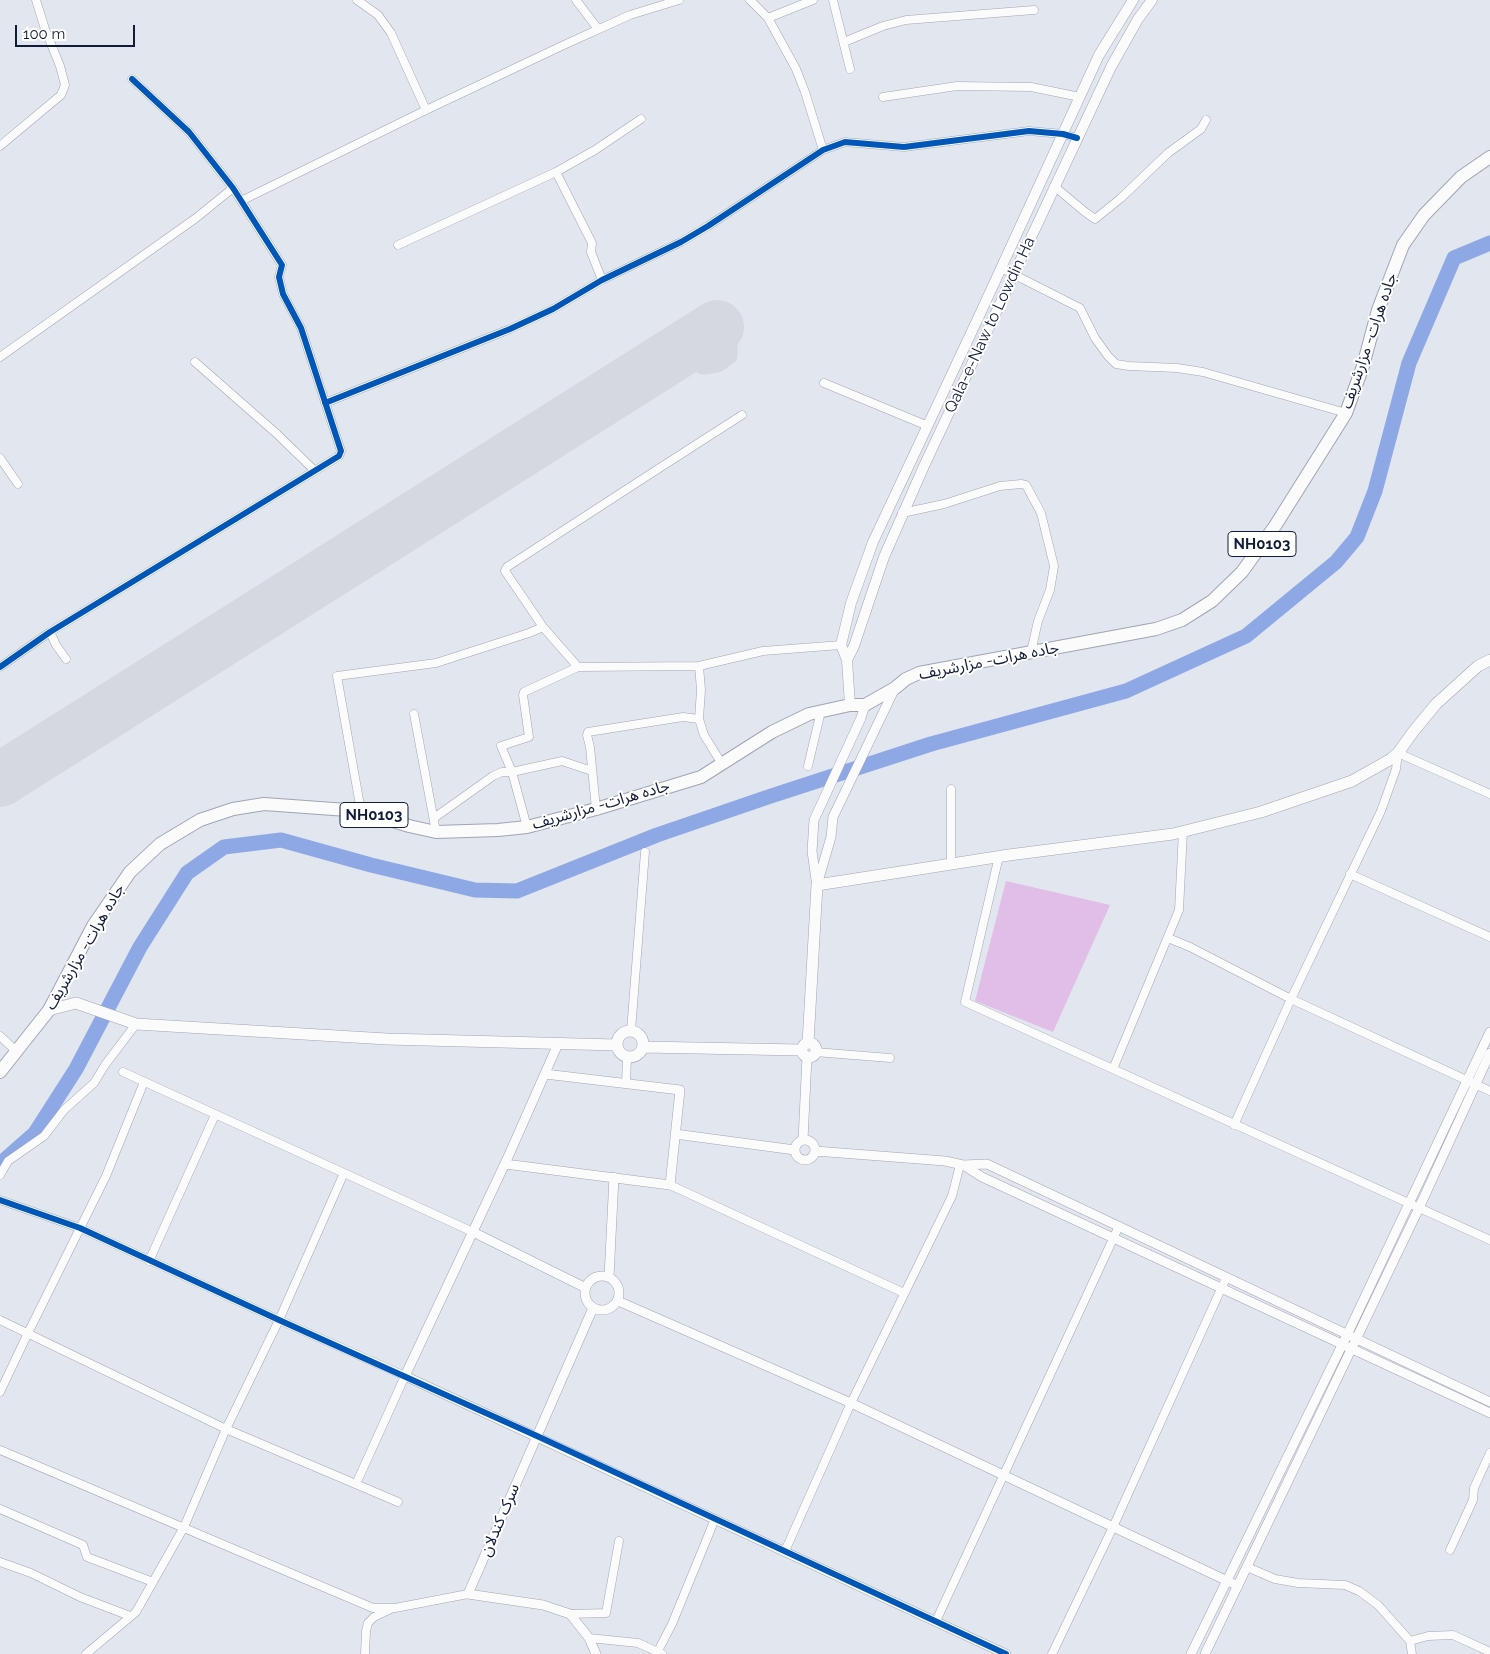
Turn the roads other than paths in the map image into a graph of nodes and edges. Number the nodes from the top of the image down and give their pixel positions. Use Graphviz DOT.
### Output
graph roads {
  1 [pos="36,0"];
  2 [pos="357,0"];
  3 [pos="576,0"];
  4 [pos="679,0"];
  5 [pos="750,0"];
  6 [pos="813,0"];
  7 [pos="833,0"];
  8 [pos="1133,0"];
  9 [pos="1152,0"];
  10 [pos="656,4"];
  11 [pos="1034,10"];
  12 [pos="768,18"];
  13 [pos="598,29"];
  14 [pos="844,42"];
  15 [pos="850,69"];
  16 [pos="132,79"];
  17 [pos="883,97"];
  18 [pos="1080,97"];
  19 [pos="426,110"];
  20 [pos="641,119"];
  21 [pos="1206,120"];
  22 [pos="1064,134"];
  23 [pos="1076,138"];
  24 [pos="0,146"];
  25 [pos="823,150"];
  26 [pos="1490,157"];
  27 [pos="556,172"];
  28 [pos="1054,186"];
  29 [pos="233,188"];
  30 [pos="241,201"];
  31 [pos="398,245"];
  32 [pos="1001,268"];
  33 [pos="1013,275"];
  34 [pos="602,280"];
  35 [pos="0,357"];
  36 [pos="195,362"];
  37 [pos="824,383"];
  38 [pos="325,403"];
  39 [pos="1346,413"];
  40 [pos="742,416"];
  41 [pos="928,426"];
  42 [pos="0,458"];
  43 [pos="912,460"];
  44 [pos="924,466"];
  45 [pos="314,470"];
  46 [pos="18,484"];
  47 [pos="902,513"];
  48 [pos="543,627"];
  49 [pos="50,632"];
  50 [pos="841,645"];
  51 [pos="1031,652"];
  52 [pos="66,659"];
  53 [pos="847,660"];
  54 [pos="1490,660"];
  55 [pos="699,666"];
  56 [pos="0,667"];
  57 [pos="578,668"];
  58 [pos="895,688"];
  59 [pos="865,704"];
  60 [pos="850,706"];
  61 [pos="821,711"];
  62 [pos="414,714"];
  63 [pos="699,719"];
  64 [pos="1398,753"];
  65 [pos="722,764"];
  66 [pos="808,766"];
  67 [pos="592,771"];
  68 [pos="512,772"];
  69 [pos="951,789"];
  70 [pos="1490,794"];
  71 [pos="596,809"];
  72 [pos="361,811"];
  73 [pos="434,818"];
  74 [pos="527,826"];
  75 [pos="1183,831"];
  76 [pos="436,832"];
  77 [pos="645,852"];
  78 [pos="999,856"];
  79 [pos="951,864"];
  80 [pos="1350,874"];
  81 [pos="817,885"];
  82 [pos="1490,937"];
  83 [pos="1168,938"];
  84 [pos="1291,999"];
  85 [pos="48,1010"];
  86 [pos="136,1024"];
  87 [pos="631,1031"];
  88 [pos="1490,1032"];
  89 [pos="0,1036"];
  90 [pos="558,1044"];
  91 [pos="617,1045"];
  92 [pos="643,1047"];
  93 [pos="808,1051"];
  94 [pos="17,1052"];
  95 [pos="1490,1053"];
  96 [pos="627,1057"];
  97 [pos="890,1058"];
  98 [pos="1113,1069"];
  99 [pos="0,1072"];
  100 [pos="123,1072"];
  101 [pos="545,1074"];
  102 [pos="144,1082"];
  103 [pos="1472,1082"];
  104 [pos="626,1083"];
  105 [pos="1490,1091"];
  106 [pos="215,1115"];
  107 [pos="1234,1125"];
  108 [pos="675,1134"];
  109 [pos="803,1140"];
  110 [pos="795,1150"];
  111 [pos="815,1151"];
  112 [pos="505,1164"];
  113 [pos="962,1165"];
  114 [pos="344,1174"];
  115 [pos="0,1175"];
  116 [pos="614,1177"];
  117 [pos="670,1185"];
  118 [pos="1058,1197"];
  119 [pos="0,1200"];
  120 [pos="1409,1204"];
  121 [pos="1419,1208"];
  122 [pos="1052,1209"];
  123 [pos="1119,1226"];
  124 [pos="80,1228"];
  125 [pos="473,1232"];
  126 [pos="1114,1237"];
  127 [pos="1490,1240"];
  128 [pos="149,1261"];
  129 [pos="609,1277"];
  130 [pos="1226,1278"];
  131 [pos="586,1288"];
  132 [pos="1221,1288"];
  133 [pos="904,1293"];
  134 [pos="618,1301"];
  135 [pos="593,1308"];
  136 [pos="0,1320"];
  137 [pos="279,1320"];
  138 [pos="28,1333"];
  139 [pos="1347,1335"];
  140 [pos="1356,1339"];
  141 [pos="1342,1344"];
  142 [pos="1351,1349"];
  143 [pos="405,1376"];
  144 [pos="0,1392"];
  145 [pos="1490,1402"];
  146 [pos="851,1403"];
  147 [pos="1490,1413"];
  148 [pos="226,1429"];
  149 [pos="537,1436"];
  150 [pos="0,1450"];
  151 [pos="1490,1453"];
  152 [pos="1004,1476"];
  153 [pos="356,1484"];
  154 [pos="398,1502"];
  155 [pos="0,1509"];
  156 [pos="716,1519"];
  157 [pos="1113,1527"];
  158 [pos="184,1528"];
  159 [pos="620,1541"];
  160 [pos="1450,1550"];
  161 [pos="785,1551"];
  162 [pos="0,1562"];
  163 [pos="1247,1567"];
  164 [pos="1227,1581"];
  165 [pos="154,1582"];
  166 [pos="1238,1586"];
  167 [pos="468,1594"];
  168 [pos="395,1608"];
  169 [pos="570,1614"];
  170 [pos="130,1616"];
  171 [pos="936,1621"];
  172 [pos="588,1638"];
  173 [pos="1410,1641"];
  174 [pos="1208,1652"];
  175 [pos="1490,1652"];
  176 [pos="660,1653"];
  177 [pos="86,1654"];
  178 [pos="365,1654"];
  179 [pos="596,1654"];
  180 [pos="1006,1654"];
  181 [pos="1052,1654"];
  182 [pos="1191,1654"];
  183 [pos="1412,1654"];
  1 -- 24 [label="street"];
  2 -- 19 [label="street"];
  3 -- 13 [label="street"];
  4 -- 10 [label="street"];
  5 -- 12 [label="street"];
  6 -- 12 [label="street"];
  7 -- 14 [label="street"];
  8 -- 18 [label="main road, Qala-e-Naw to Lowdin Ha"];
  9 -- 23 [label="main road, Qala-e-Naw to Lowdin Ha"];
  10 -- 13 [label="street"];
  11 -- 14 [label="street"];
  12 -- 25 [label="street"];
  13 -- 19 [label="street"];
  14 -- 15 [label="street"];
  16 -- 29 [label="street"];
  17 -- 18 [label="street"];
  18 -- 22 [label="main road, Qala-e-Naw to Lowdin Ha"];
  19 -- 30 [label="street"];
  20 -- 27 [label="street"];
  21 -- 28 [label="street"];
  22 -- 23 [label="street"];
  22 -- 25 [label="street"];
  22 -- 32 [label="main road, Qala-e-Naw to Lowdin Ha"];
  23 -- 28 [label="main road, Qala-e-Naw to Lowdin Ha"];
  25 -- 34 [label="street"];
  26 -- 39 [label="highway, جاده هرات- مزارشریف / NH0103"];
  27 -- 31 [label="street"];
  27 -- 34 [label="street"];
  28 -- 33 [label="main road, Qala-e-Naw to Lowdin Ha"];
  29 -- 30 [label="street"];
  29 -- 35 [label="street"];
  30 -- 38 [label="street"];
  32 -- 33 [label="street"];
  32 -- 41 [label="main road, Qala-e-Naw to Lowdin Ha"];
  33 -- 39 [label="street"];
  33 -- 44 [label="main road, Qala-e-Naw to Lowdin Ha"];
  34 -- 38 [label="street"];
  36 -- 45 [label="street"];
  37 -- 41 [label="street"];
  38 -- 45 [label="street"];
  39 -- 51 [label="highway, جاده هرات- مزارشریف / NH0103"];
  40 -- 48 [label="street"];
  41 -- 43 [label="main road, Qala-e-Naw to Lowdin Ha"];
  42 -- 46 [label="street"];
  43 -- 44 [label="main road"];
  43 -- 50 [label="main road, Qala-e-Naw to Lowdin Ha"];
  44 -- 47 [label="main road, Qala-e-Naw to Lowdin Ha"];
  45 -- 49 [label="street"];
  47 -- 51 [label="street"];
  47 -- 53 [label="main road, Qala-e-Naw to Lowdin Ha"];
  48 -- 57 [label="street"];
  48 -- 72 [label="street"];
  49 -- 52 [label="street"];
  49 -- 56 [label="street"];
  50 -- 53 [label="main road, Qala-e-Naw to Lowdin Ha"];
  50 -- 55 [label="street"];
  51 -- 58 [label="highway, جاده هرات- مزارشریف / NH0103"];
  53 -- 60 [label="main road, Qala-e-Naw to Lowdin Ha"];
  54 -- 64 [label="main road"];
  55 -- 57 [label="street"];
  55 -- 63 [label="street"];
  57 -- 68 [label="street"];
  58 -- 59 [label="highway, جاده هرات- مزارشریف / NH0103"];
  58 -- 81 [label="street"];
  59 -- 60 [label="highway, جاده هرات- مزارشریف / NH0103"];
  59 -- 81 [label="street"];
  60 -- 61 [label="highway, جاده هرات- مزارشریف / NH0103"];
  61 -- 65 [label="highway, جاده هرات- مزارشریف / NH0103"];
  61 -- 66 [label="street"];
  62 -- 73 [label="street"];
  63 -- 65 [label="street"];
  63 -- 67 [label="street"];
  64 -- 70 [label="street"];
  64 -- 75 [label="main road"];
  64 -- 80 [label="street"];
  65 -- 71 [label="highway, جاده هرات- مزارشریف / NH0103"];
  67 -- 68 [label="street"];
  67 -- 71 [label="street"];
  68 -- 73 [label="street"];
  68 -- 74 [label="street"];
  69 -- 79 [label="street"];
  71 -- 74 [label="highway, جاده هرات- مزارشریف / NH0103"];
  72 -- 76 [label="highway, جاده هرات- مزارشریف / NH0103"];
  72 -- 85 [label="highway, جاده هرات- مزارشریف / NH0103"];
  73 -- 76 [label="street"];
  74 -- 76 [label="highway, جاده هرات- مزارشریف / NH0103"];
  75 -- 78 [label="main road"];
  75 -- 83 [label="street"];
  77 -- 87 [label="street"];
  78 -- 79 [label="main road"];
  78 -- 98 [label="street"];
  79 -- 81 [label="main road"];
  80 -- 82 [label="street"];
  80 -- 84 [label="street"];
  81 -- 93 [label="main road"];
  83 -- 84 [label="street"];
  83 -- 98 [label="street"];
  84 -- 103 [label="street"];
  84 -- 107 [label="street"];
  85 -- 86 [label="main road"];
  85 -- 94 [label="highway, جاده هرات- مزارشریف / NH0103"];
  86 -- 90 [label="main road"];
  86 -- 115 [label="street"];
  87 -- 91 [label="main road"];
  87 -- 92 [label="main road"];
  88 -- 103 [label="street"];
  89 -- 94 [label="street"];
  90 -- 91 [label="main road"];
  90 -- 101 [label="street"];
  91 -- 96 [label="main road"];
  92 -- 93 [label="main road"];
  92 -- 96 [label="main road"];
  93 -- 97 [label="street"];
  93 -- 109 [label="street"];
  94 -- 99 [label="highway, جاده هرات- مزارشریف / NH0103"];
  95 -- 103 [label="street"];
  96 -- 104 [label="street"];
  98 -- 107 [label="street"];
  100 -- 102 [label="street"];
  101 -- 104 [label="street"];
  101 -- 112 [label="street"];
  102 -- 106 [label="street"];
  102 -- 124 [label="street"];
  103 -- 105 [label="street"];
  103 -- 120 [label="street"];
  103 -- 121 [label="street"];
  104 -- 108 [label="street"];
  106 -- 114 [label="street"];
  106 -- 128 [label="street"];
  107 -- 120 [label="street"];
  108 -- 110 [label="street"];
  108 -- 117 [label="street"];
  109 -- 110 [label="street"];
  109 -- 111 [label="street"];
  110 -- 111 [label="street"];
  111 -- 113 [label="street"];
  112 -- 116 [label="street"];
  112 -- 125 [label="street"];
  113 -- 118 [label="street"];
  113 -- 122 [label="street"];
  113 -- 133 [label="street"];
  114 -- 125 [label="street"];
  114 -- 137 [label="street"];
  116 -- 117 [label="street"];
  116 -- 129 [label="street"];
  117 -- 133 [label="street"];
  118 -- 122 [label="street"];
  118 -- 123 [label="street"];
  119 -- 124 [label="street"];
  120 -- 121 [label="street"];
  120 -- 139 [label="street"];
  121 -- 127 [label="street"];
  121 -- 140 [label="street"];
  122 -- 126 [label="street"];
  123 -- 126 [label="street"];
  123 -- 130 [label="street"];
  124 -- 128 [label="street"];
  124 -- 138 [label="street"];
  125 -- 131 [label="street"];
  125 -- 143 [label="street"];
  126 -- 132 [label="street"];
  126 -- 152 [label="street"];
  128 -- 137 [label="street"];
  129 -- 131 [label="street"];
  129 -- 134 [label="street"];
  130 -- 132 [label="street"];
  130 -- 139 [label="street"];
  131 -- 135 [label="street"];
  132 -- 141 [label="street"];
  132 -- 157 [label="street"];
  133 -- 146 [label="street"];
  134 -- 135 [label="street"];
  134 -- 146 [label="street"];
  135 -- 149 [label="street, سرک کندلان"];
  136 -- 138 [label="street"];
  137 -- 143 [label="street"];
  137 -- 148 [label="street"];
  138 -- 144 [label="street"];
  138 -- 148 [label="street"];
  139 -- 140 [label="street"];
  139 -- 141 [label="street"];
  140 -- 142 [label="street"];
  140 -- 145 [label="street"];
  141 -- 142 [label="street"];
  141 -- 164 [label="street"];
  142 -- 147 [label="street"];
  142 -- 163 [label="street"];
  143 -- 149 [label="street"];
  143 -- 153 [label="street"];
  146 -- 152 [label="street"];
  146 -- 161 [label="street"];
  148 -- 153 [label="street"];
  148 -- 158 [label="street"];
  149 -- 156 [label="street"];
  149 -- 167 [label="street, سرک کندلان"];
  150 -- 158 [label="street"];
  151 -- 160 [label="street"];
  152 -- 157 [label="street"];
  152 -- 171 [label="street"];
  153 -- 154 [label="street"];
  155 -- 165 [label="street"];
  156 -- 161 [label="street"];
  156 -- 176 [label="street"];
  157 -- 164 [label="street"];
  157 -- 181 [label="street"];
  158 -- 165 [label="street"];
  158 -- 168 [label="street"];
  159 -- 169 [label="street"];
  161 -- 171 [label="street"];
  162 -- 170 [label="street"];
  163 -- 166 [label="street"];
  163 -- 173 [label="street"];
  164 -- 166 [label="street"];
  164 -- 182 [label="street"];
  165 -- 170 [label="street"];
  166 -- 174 [label="street"];
  167 -- 168 [label="street"];
  167 -- 169 [label="street"];
  168 -- 178 [label="street"];
  169 -- 172 [label="street"];
  170 -- 177 [label="street"];
  171 -- 180 [label="street"];
  172 -- 176 [label="street"];
  172 -- 179 [label="street"];
  173 -- 175 [label="street"];
  173 -- 183 [label="street"];
}
